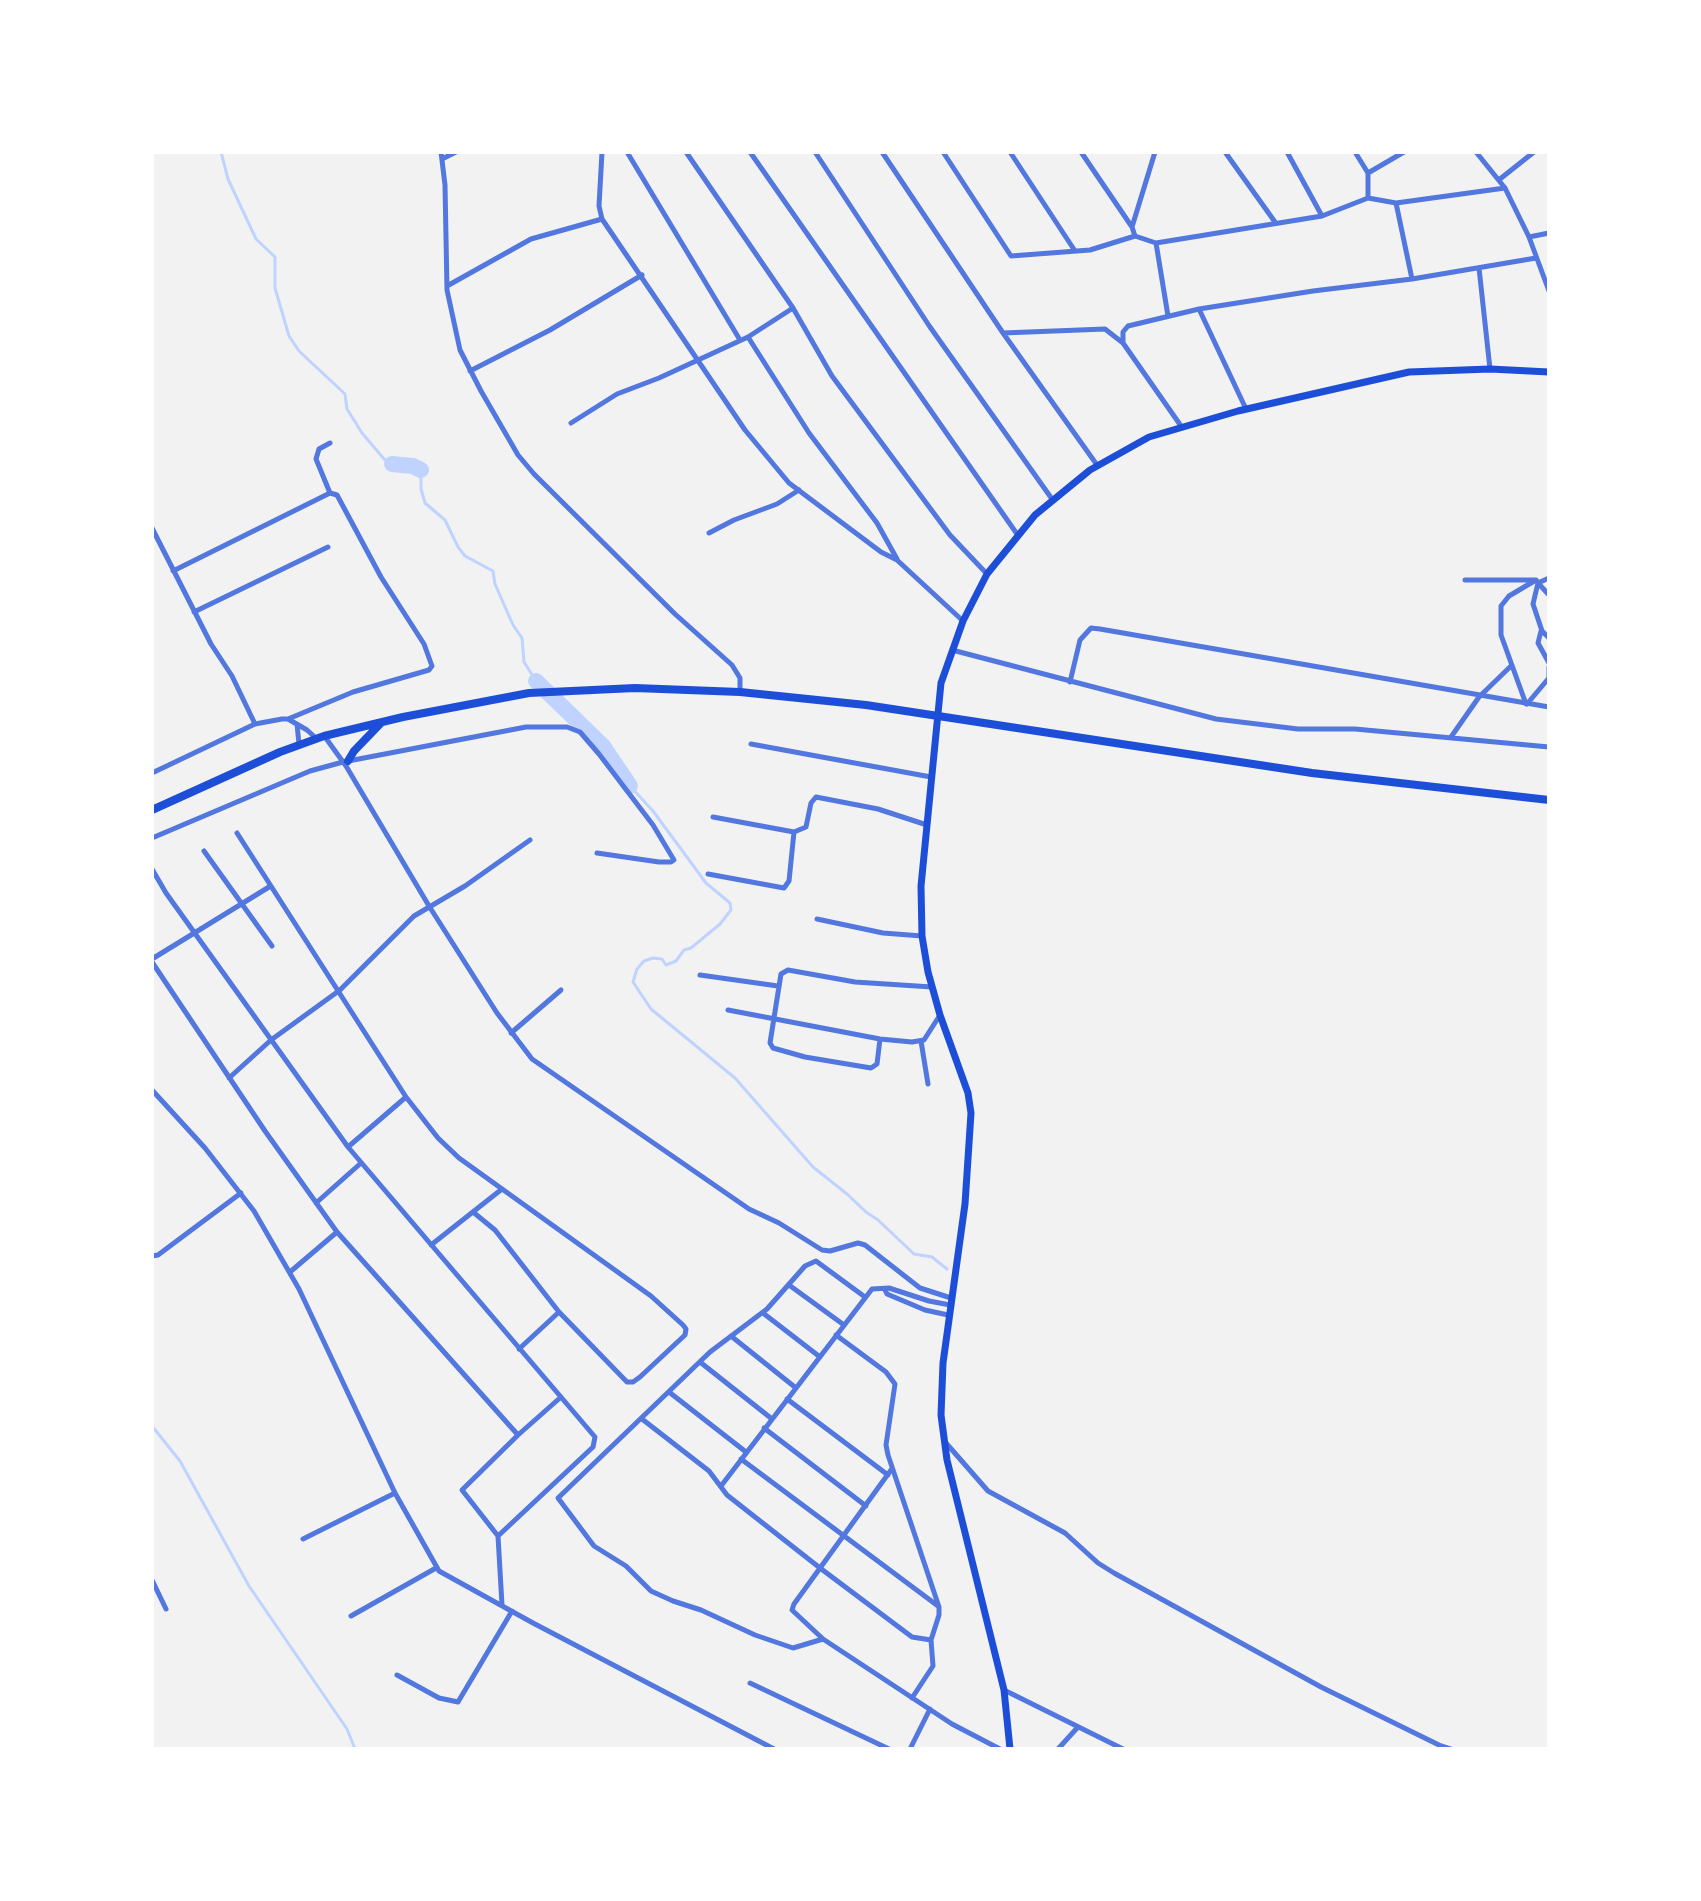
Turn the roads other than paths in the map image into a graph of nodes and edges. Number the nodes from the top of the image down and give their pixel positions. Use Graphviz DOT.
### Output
graph roads {
  1 [pos="456,152"];
  2 [pos="602,152"];
  3 [pos="627,152"];
  4 [pos="686,152"];
  5 [pos="750,152"];
  6 [pos="815,152"];
  7 [pos="882,152"];
  8 [pos="943,152"];
  9 [pos="1010,152"];
  10 [pos="1081,152"];
  11 [pos="1225,152"];
  12 [pos="1287,152"];
  13 [pos="1355,152"];
  14 [pos="1404,152"];
  15 [pos="1476,152"];
  16 [pos="1534,152"];
  17 [pos="1153,153"];
  18 [pos="442,155"];
  19 [pos="1368,173"];
  20 [pos="1500,179"];
  21 [pos="1505,188"];
  22 [pos="1368,198"];
  23 [pos="1396,203"];
  24 [pos="1322,216"];
  25 [pos="602,219"];
  26 [pos="1275,222"];
  27 [pos="1132,227"];
  28 [pos="1549,233"];
  29 [pos="1135,236"];
  30 [pos="1529,237"];
  31 [pos="1156,243"];
  32 [pos="1075,251"];
  33 [pos="1536,258"];
  34 [pos="1479,268"];
  35 [pos="642,275"];
  36 [pos="1412,279"];
  37 [pos="447,286"];
  38 [pos="1549,291"];
  39 [pos="793,308"];
  40 [pos="1199,309"];
  41 [pos="1168,316"];
  42 [pos="1003,333"];
  43 [pos="748,337"];
  44 [pos="740,340"];
  45 [pos="1123,343"];
  46 [pos="699,359"];
  47 [pos="1490,369"];
  48 [pos="470,371"];
  49 [pos="1549,372"];
  50 [pos="1246,409"];
  51 [pos="571,423"];
  52 [pos="1181,426"];
  53 [pos="330,443"];
  54 [pos="1097,465"];
  55 [pos="799,490"];
  56 [pos="330,493"];
  57 [pos="1052,499"];
  58 [pos="152,528"];
  59 [pos="709,533"];
  60 [pos="1017,534"];
  61 [pos="328,547"];
  62 [pos="897,560"];
  63 [pos="173,571"];
  64 [pos="987,574"];
  65 [pos="1549,578"];
  66 [pos="1465,580"];
  67 [pos="1537,581"];
  68 [pos="1549,595"];
  69 [pos="194,612"];
  70 [pos="963,621"];
  71 [pos="1542,631"];
  72 [pos="1549,638"];
  73 [pos="952,650"];
  74 [pos="1512,665"];
  75 [pos="1549,665"];
  76 [pos="1549,680"];
  77 [pos="1070,682"];
  78 [pos="740,692"];
  79 [pos="1479,697"];
  80 [pos="1526,705"];
  81 [pos="1549,707"];
  82 [pos="288,719"];
  83 [pos="382,722"];
  84 [pos="255,724"];
  85 [pos="297,724"];
  86 [pos="1451,737"];
  87 [pos="320,738"];
  88 [pos="751,744"];
  89 [pos="299,745"];
  90 [pos="1549,747"];
  91 [pos="346,761"];
  92 [pos="152,773"];
  93 [pos="931,777"];
  94 [pos="1549,800"];
  95 [pos="152,810"];
  96 [pos="713,817"];
  97 [pos="927,825"];
  98 [pos="794,832"];
  99 [pos="237,833"];
  100 [pos="152,838"];
  101 [pos="530,840"];
  102 [pos="204,851"];
  103 [pos="597,853"];
  104 [pos="152,869"];
  105 [pos="708,874"];
  106 [pos="269,887"];
  107 [pos="242,904"];
  108 [pos="429,906"];
  109 [pos="817,919"];
  110 [pos="195,933"];
  111 [pos="922,936"];
  112 [pos="272,946"];
  113 [pos="152,961"];
  114 [pos="700,975"];
  115 [pos="778,986"];
  116 [pos="932,987"];
  117 [pos="340,990"];
  118 [pos="561,990"];
  119 [pos="728,1010"];
  120 [pos="940,1015"];
  121 [pos="773,1020"];
  122 [pos="511,1033"];
  123 [pos="880,1039"];
  124 [pos="271,1040"];
  125 [pos="921,1041"];
  126 [pos="229,1078"];
  127 [pos="928,1084"];
  128 [pos="152,1090"];
  129 [pos="406,1097"];
  130 [pos="348,1147"];
  131 [pos="361,1163"];
  132 [pos="502,1189"];
  133 [pos="241,1193"];
  134 [pos="316,1203"];
  135 [pos="473,1212"];
  136 [pos="337,1232"];
  137 [pos="431,1245"];
  138 [pos="152,1256"];
  139 [pos="290,1272"];
  140 [pos="789,1285"];
  141 [pos="885,1290"];
  142 [pos="865,1297"];
  143 [pos="950,1301"];
  144 [pos="559,1312"];
  145 [pos="763,1313"];
  146 [pos="948,1315"];
  147 [pos="844,1325"];
  148 [pos="836,1335"];
  149 [pos="731,1336"];
  150 [pos="519,1349"];
  151 [pos="820,1357"];
  152 [pos="700,1362"];
  153 [pos="796,1388"];
  154 [pos="669,1392"];
  155 [pos="561,1397"];
  156 [pos="787,1399"];
  157 [pos="642,1418"];
  158 [pos="772,1419"];
  159 [pos="764,1428"];
  160 [pos="518,1435"];
  161 [pos="943,1439"];
  162 [pos="746,1452"];
  163 [pos="741,1459"];
  164 [pos="892,1469"];
  165 [pos="888,1475"];
  166 [pos="721,1486"];
  167 [pos="395,1493"];
  168 [pos="866,1506"];
  169 [pos="498,1536"];
  170 [pos="844,1538"];
  171 [pos="303,1539"];
  172 [pos="436,1568"];
  173 [pos="820,1568"];
  174 [pos="152,1580"];
  175 [pos="502,1605"];
  176 [pos="939,1607"];
  177 [pos="166,1609"];
  178 [pos="512,1611"];
  179 [pos="351,1616"];
  180 [pos="823,1639"];
  181 [pos="931,1640"];
  182 [pos="397,1675"];
  183 [pos="750,1683"];
  184 [pos="1004,1690"];
  185 [pos="912,1698"];
  186 [pos="930,1709"];
  187 [pos="1078,1727"];
  188 [pos="774,1749"];
  189 [pos="889,1749"];
  190 [pos="910,1749"];
  191 [pos="1000,1749"];
  192 [pos="1010,1749"];
  193 [pos="1058,1749"];
  194 [pos="1123,1749"];
  195 [pos="1451,1749"];
  1 -- 18 [label="street"];
  2 -- 25 [label="street"];
  3 -- 44 [label="street"];
  4 -- 39 [label="street"];
  5 -- 60 [label="street"];
  6 -- 57 [label="street"];
  7 -- 42 [label="street"];
  8 -- 32 [label="street"];
  9 -- 32 [label="street"];
  10 -- 27 [label="street"];
  11 -- 26 [label="street"];
  12 -- 24 [label="street"];
  13 -- 19 [label="street"];
  14 -- 19 [label="street"];
  15 -- 20 [label="street"];
  16 -- 20 [label="street"];
  17 -- 27 [label="street"];
  18 -- 37 [label="street"];
  19 -- 22 [label="street"];
  20 -- 21 [label="street"];
  21 -- 23 [label="street"];
  21 -- 30 [label="street"];
  22 -- 23 [label="street"];
  22 -- 24 [label="street"];
  23 -- 36 [label="street"];
  24 -- 26 [label="street"];
  25 -- 35 [label="street"];
  25 -- 37 [label="street"];
  26 -- 31 [label="street"];
  27 -- 29 [label="street"];
  28 -- 30 [label="street"];
  29 -- 31 [label="street"];
  29 -- 32 [label="street"];
  30 -- 33 [label="street"];
  31 -- 41 [label="street"];
  33 -- 34 [label="street"];
  33 -- 38 [label="street"];
  34 -- 36 [label="street"];
  34 -- 47 [label="street"];
  35 -- 46 [label="street"];
  35 -- 48 [label="street"];
  36 -- 40 [label="street"];
  37 -- 48 [label="street"];
  39 -- 43 [label="street"];
  39 -- 64 [label="street"];
  40 -- 41 [label="street"];
  40 -- 50 [label="street"];
  41 -- 45 [label="street"];
  42 -- 45 [label="street"];
  42 -- 54 [label="street"];
  43 -- 44 [label="street"];
  43 -- 62 [label="street"];
  44 -- 46 [label="street"];
  45 -- 52 [label="street"];
  46 -- 51 [label="street"];
  46 -- 55 [label="street"];
  47 -- 49 [label="main road"];
  47 -- 50 [label="main road"];
  48 -- 78 [label="street"];
  50 -- 52 [label="main road"];
  52 -- 54 [label="main road"];
  53 -- 56 [label="street"];
  54 -- 57 [label="main road"];
  55 -- 59 [label="street"];
  55 -- 62 [label="street"];
  56 -- 63 [label="street"];
  56 -- 82 [label="street"];
  57 -- 60 [label="main road"];
  58 -- 63 [label="street"];
  60 -- 64 [label="main road"];
  61 -- 69 [label="street"];
  62 -- 70 [label="street"];
  63 -- 69 [label="street"];
  64 -- 70 [label="main road"];
  65 -- 67 [label="street"];
  66 -- 67 [label="street"];
  67 -- 68 [label="street"];
  67 -- 71 [label="street"];
  67 -- 74 [label="street"];
  69 -- 84 [label="street"];
  70 -- 73 [label="main road"];
  71 -- 72 [label="street"];
  71 -- 75 [label="street"];
  73 -- 77 [label="street"];
  73 -- 93 [label="main road"];
  74 -- 79 [label="street"];
  74 -- 80 [label="street"];
  75 -- 76 [label="street"];
  76 -- 80 [label="street"];
  77 -- 79 [label="street"];
  77 -- 86 [label="street"];
  78 -- 83 [label="main road"];
  78 -- 94 [label="main road"];
  79 -- 80 [label="street"];
  79 -- 86 [label="street"];
  80 -- 81 [label="street"];
  82 -- 84 [label="street"];
  82 -- 85 [label="street"];
  83 -- 87 [label="main road"];
  83 -- 91 [label="main road"];
  84 -- 92 [label="street"];
  85 -- 87 [label="street"];
  85 -- 89 [label="street"];
  86 -- 90 [label="street"];
  87 -- 89 [label="main road"];
  87 -- 91 [label="street"];
  88 -- 93 [label="street"];
  89 -- 95 [label="main road"];
  91 -- 100 [label="street"];
  91 -- 103 [label="street"];
  91 -- 108 [label="street"];
  93 -- 97 [label="main road"];
  96 -- 98 [label="street"];
  97 -- 98 [label="street"];
  97 -- 111 [label="main road"];
  98 -- 105 [label="street"];
  99 -- 106 [label="street"];
  101 -- 108 [label="street"];
  102 -- 107 [label="street"];
  104 -- 110 [label="street"];
  106 -- 107 [label="street"];
  106 -- 117 [label="street"];
  107 -- 110 [label="street"];
  107 -- 112 [label="street"];
  108 -- 117 [label="street"];
  108 -- 122 [label="street"];
  109 -- 111 [label="street"];
  110 -- 113 [label="street"];
  110 -- 124 [label="street"];
  111 -- 116 [label="main road"];
  113 -- 126 [label="street"];
  114 -- 115 [label="street"];
  115 -- 116 [label="street"];
  115 -- 121 [label="street"];
  116 -- 120 [label="main road"];
  117 -- 124 [label="street"];
  117 -- 129 [label="street"];
  118 -- 122 [label="street"];
  119 -- 121 [label="street"];
  120 -- 125 [label="street"];
  120 -- 143 [label="main road"];
  121 -- 123 [label="street"];
  121 -- 123 [label="street"];
  122 -- 143 [label="street"];
  123 -- 125 [label="street"];
  124 -- 126 [label="street"];
  124 -- 130 [label="street"];
  125 -- 127 [label="street"];
  126 -- 134 [label="street"];
  128 -- 133 [label="street"];
  129 -- 130 [label="street"];
  129 -- 132 [label="street"];
  130 -- 131 [label="street"];
  131 -- 134 [label="street"];
  131 -- 137 [label="street"];
  132 -- 135 [label="street"];
  132 -- 144 [label="street"];
  133 -- 138 [label="street"];
  133 -- 139 [label="street"];
  134 -- 136 [label="street"];
  135 -- 137 [label="street"];
  135 -- 144 [label="street"];
  136 -- 139 [label="street"];
  136 -- 160 [label="street"];
  137 -- 150 [label="street"];
  139 -- 167 [label="street"];
  140 -- 142 [label="street"];
  140 -- 145 [label="street"];
  140 -- 147 [label="street"];
  141 -- 142 [label="street"];
  141 -- 143 [label="street"];
  141 -- 146 [label="street"];
  142 -- 147 [label="street"];
  143 -- 146 [label="main road"];
  144 -- 150 [label="street"];
  145 -- 149 [label="street"];
  145 -- 151 [label="street"];
  146 -- 161 [label="main road"];
  147 -- 148 [label="street"];
  148 -- 151 [label="street"];
  148 -- 164 [label="street"];
  149 -- 152 [label="street"];
  149 -- 153 [label="street"];
  150 -- 155 [label="street"];
  151 -- 153 [label="street"];
  152 -- 154 [label="street"];
  152 -- 158 [label="street"];
  153 -- 156 [label="street"];
  154 -- 157 [label="street"];
  154 -- 162 [label="street"];
  155 -- 160 [label="street"];
  155 -- 169 [label="street"];
  156 -- 158 [label="street"];
  156 -- 165 [label="street"];
  157 -- 166 [label="street"];
  157 -- 180 [label="street"];
  158 -- 159 [label="street"];
  159 -- 162 [label="street"];
  159 -- 168 [label="street"];
  160 -- 169 [label="street"];
  161 -- 184 [label="main road"];
  161 -- 195 [label="street"];
  162 -- 163 [label="street"];
  163 -- 166 [label="street"];
  163 -- 170 [label="street"];
  164 -- 165 [label="street"];
  164 -- 176 [label="street"];
  165 -- 168 [label="street"];
  166 -- 173 [label="street"];
  167 -- 171 [label="street"];
  167 -- 172 [label="street"];
  168 -- 170 [label="street"];
  169 -- 175 [label="street"];
  170 -- 173 [label="street"];
  170 -- 176 [label="street"];
  172 -- 175 [label="street"];
  172 -- 179 [label="street"];
  173 -- 180 [label="street"];
  173 -- 181 [label="street"];
  174 -- 177 [label="street"];
  175 -- 178 [label="street"];
  176 -- 181 [label="street"];
  178 -- 182 [label="street"];
  178 -- 188 [label="street"];
  180 -- 185 [label="street"];
  181 -- 185 [label="street"];
  183 -- 189 [label="street"];
  184 -- 187 [label="street"];
  184 -- 192 [label="main road"];
  185 -- 186 [label="street"];
  186 -- 190 [label="street"];
  186 -- 191 [label="street"];
  187 -- 193 [label="street"];
  187 -- 194 [label="street"];
}
